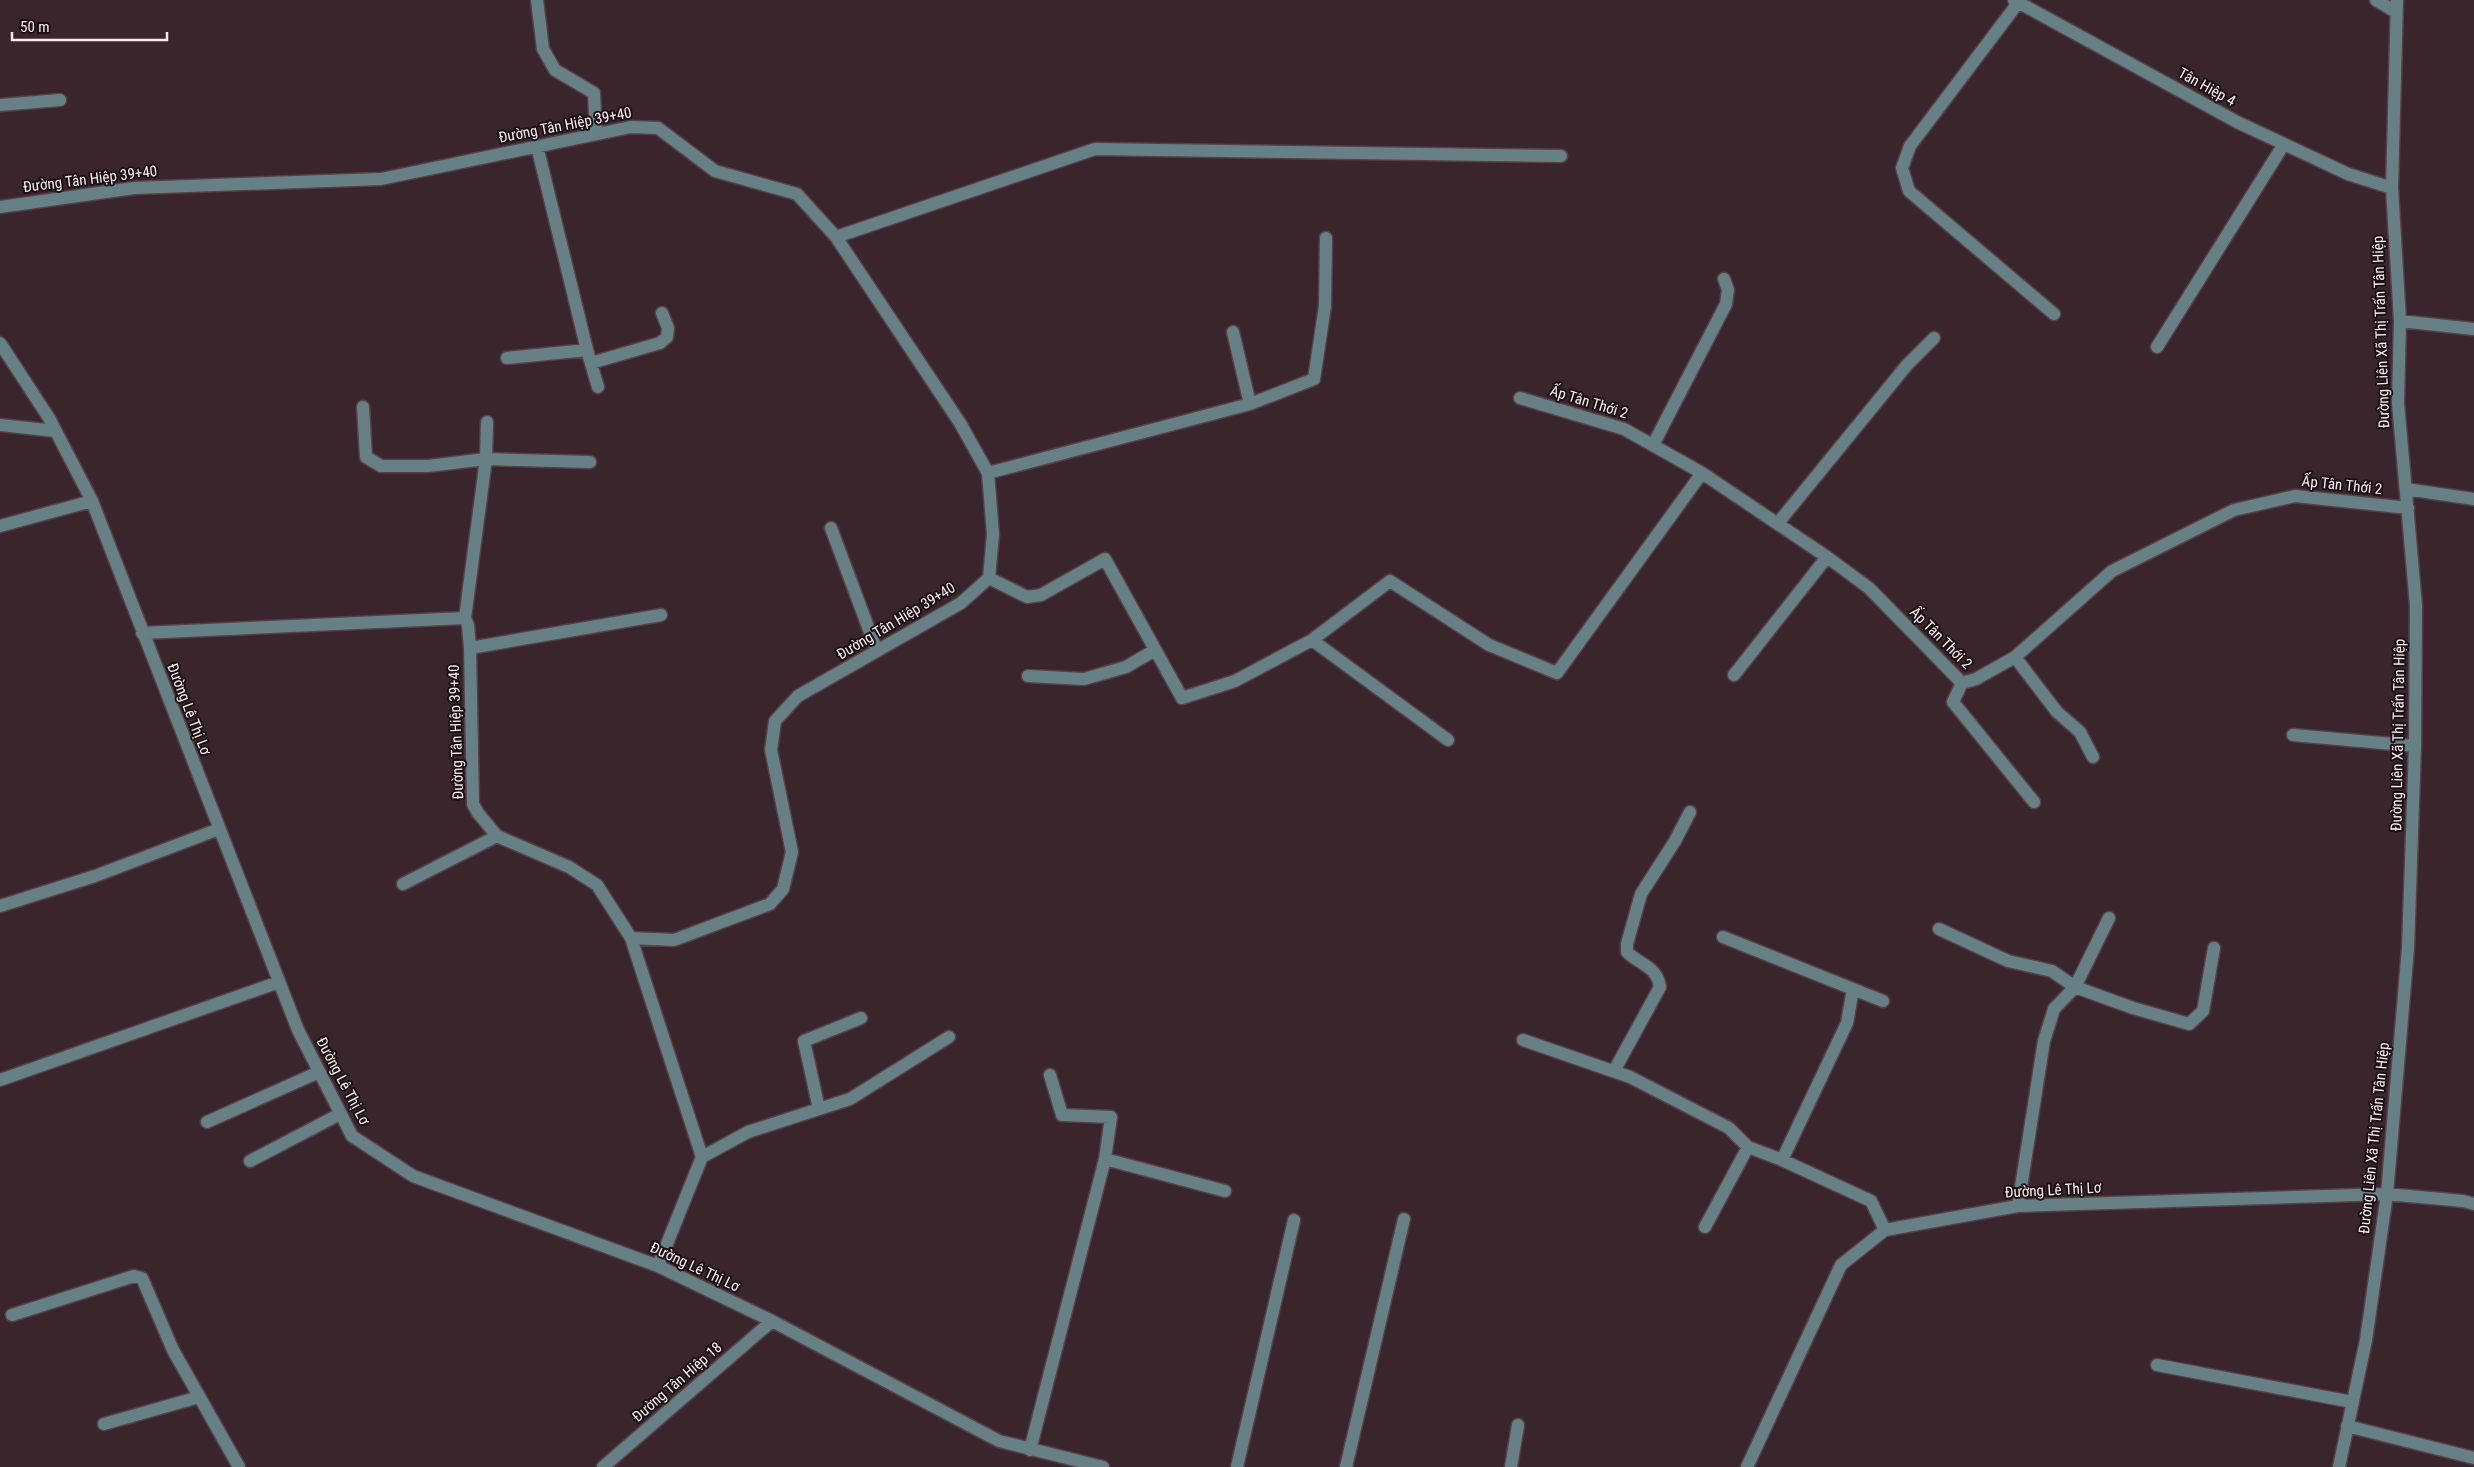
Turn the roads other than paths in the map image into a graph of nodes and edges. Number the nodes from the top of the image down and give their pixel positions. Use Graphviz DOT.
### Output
graph roads {
  1 [pos="537,0"];
  2 [pos="2376,0"];
  3 [pos="2016,1"];
  4 [pos="2397,6"];
  5 [pos="60,100"];
  6 [pos="0,105"];
  7 [pos="596,134"];
  8 [pos="2284,144"];
  9 [pos="537,146"];
  10 [pos="1561,156"];
  11 [pos="2392,188"];
  12 [pos="0,207"];
  13 [pos="836,237"];
  14 [pos="1326,238"];
  15 [pos="1724,279"];
  16 [pos="662,313"];
  17 [pos="2054,314"];
  18 [pos="2400,321"];
  19 [pos="2474,329"];
  20 [pos="1233,332"];
  21 [pos="1934,338"];
  22 [pos="0,342"];
  23 [pos="2157,347"];
  24 [pos="587,350"];
  25 [pos="507,358"];
  26 [pos="591,363"];
  27 [pos="598,387"];
  28 [pos="1520,398"];
  29 [pos="1250,404"];
  30 [pos="363,407"];
  31 [pos="487,422"];
  32 [pos="0,425"];
  33 [pos="55,431"];
  34 [pos="1653,445"];
  35 [pos="486,459"];
  36 [pos="590,462"];
  37 [pos="988,473"];
  38 [pos="1702,473"];
  39 [pos="2406,489"];
  40 [pos="2474,499"];
  41 [pos="92,501"];
  42 [pos="2408,508"];
  43 [pos="1778,523"];
  44 [pos="0,526"];
  45 [pos="831,528"];
  46 [pos="1827,556"];
  47 [pos="989,578"];
  48 [pos="661,616"];
  49 [pos="465,618"];
  50 [pos="142,633"];
  51 [pos="1312,640"];
  52 [pos="470,648"];
  53 [pos="1155,650"];
  54 [pos="877,651"];
  55 [pos="2015,656"];
  56 [pos="1734,675"];
  57 [pos="1028,676"];
  58 [pos="1962,683"];
  59 [pos="2294,735"];
  60 [pos="1448,740"];
  61 [pos="2415,746"];
  62 [pos="2093,757"];
  63 [pos="2034,802"];
  64 [pos="1690,812"];
  65 [pos="219,829"];
  66 [pos="496,836"];
  67 [pos="403,884"];
  68 [pos="0,906"];
  69 [pos="2109,918"];
  70 [pos="1939,928"];
  71 [pos="1723,937"];
  72 [pos="631,938"];
  73 [pos="2214,948"];
  74 [pos="279,982"];
  75 [pos="2076,988"];
  76 [pos="1853,989"];
  77 [pos="1883,1001"];
  78 [pos="862,1018"];
  79 [pos="950,1037"];
  80 [pos="1523,1040"];
  81 [pos="1614,1071"];
  82 [pos="319,1072"];
  83 [pos="1050,1076"];
  84 [pos="0,1080"];
  85 [pos="820,1109"];
  86 [pos="340,1114"];
  87 [pos="207,1122"];
  88 [pos="1748,1147"];
  89 [pos="702,1157"];
  90 [pos="1105,1159"];
  91 [pos="1782,1160"];
  92 [pos="250,1162"];
  93 [pos="1225,1191"];
  94 [pos="2387,1194"];
  95 [pos="2474,1204"];
  96 [pos="2018,1206"];
  97 [pos="1404,1219"];
  98 [pos="1294,1220"];
  99 [pos="1705,1227"];
  100 [pos="1885,1230"];
  101 [pos="658,1266"];
  102 [pos="12,1315"];
  103 [pos="772,1321"];
  104 [pos="2157,1365"];
  105 [pos="199,1397"];
  106 [pos="2352,1402"];
  107 [pos="104,1424"];
  108 [pos="1518,1425"];
  109 [pos="2347,1426"];
  110 [pos="1030,1450"];
  111 [pos="2474,1458"];
  112 [pos="239,1467"];
  113 [pos="603,1467"];
  114 [pos="1104,1467"];
  115 [pos="1237,1467"];
  116 [pos="1346,1467"];
  117 [pos="1511,1467"];
  118 [pos="1747,1467"];
  119 [pos="2339,1467"];
  1 -- 7 [label="street"];
  2 -- 4 [label="street"];
  3 -- 8 [label="street, Tân Hiệp 4"];
  3 -- 17 [label="street"];
  4 -- 11 [label="street, Đường Liên Xã Thị Trấn Tân Hiệp"];
  5 -- 6 [label="street"];
  7 -- 9 [label="street, Đường Tân Hiệp 39+40"];
  7 -- 13 [label="street, Đường Tân Hiệp 39+40"];
  8 -- 11 [label="street, Tân Hiệp 4"];
  8 -- 23 [label="street"];
  9 -- 12 [label="street, Đường Tân Hiệp 39+40"];
  9 -- 24 [label="street"];
  10 -- 13 [label="street"];
  11 -- 18 [label="street, Đường Liên Xã Thị Trấn Tân Hiệp"];
  13 -- 37 [label="street, Đường Tân Hiệp 39+40"];
  14 -- 29 [label="street"];
  15 -- 34 [label="street"];
  16 -- 26 [label="street"];
  18 -- 19 [label="street"];
  18 -- 39 [label="street, Đường Liên Xã Thị Trấn Tân Hiệp"];
  20 -- 29 [label="street"];
  21 -- 43 [label="street"];
  22 -- 33 [label="street, Đường Lê Thị Lơ"];
  24 -- 25 [label="street"];
  24 -- 26 [label="street"];
  26 -- 27 [label="street"];
  28 -- 34 [label="street, Ấp Tân Thới 2"];
  29 -- 37 [label="street"];
  30 -- 35 [label="street"];
  31 -- 35 [label="street, Đường Tân Hiệp 39+40"];
  32 -- 33 [label="street"];
  33 -- 41 [label="street, Đường Lê Thị Lơ"];
  34 -- 38 [label="street, Ấp Tân Thới 2"];
  35 -- 36 [label="street"];
  35 -- 49 [label="street, Đường Tân Hiệp 39+40"];
  37 -- 47 [label="street, Đường Tân Hiệp 39+40"];
  38 -- 43 [label="street, Ấp Tân Thới 2"];
  38 -- 51 [label="street"];
  39 -- 40 [label="street"];
  39 -- 42 [label="street, Đường Liên Xã Thị Trấn Tân Hiệp"];
  41 -- 44 [label="street"];
  41 -- 50 [label="street, Đường Lê Thị Lơ"];
  42 -- 55 [label="street, Ấp Tân Thới 2"];
  42 -- 61 [label="street, Đường Liên Xã Thị Trấn Tân Hiệp"];
  43 -- 46 [label="street, Ấp Tân Thới 2"];
  45 -- 54 [label="street"];
  46 -- 56 [label="street"];
  46 -- 58 [label="street, Ấp Tân Thới 2"];
  47 -- 53 [label="street"];
  47 -- 54 [label="street, Đường Tân Hiệp 39+40"];
  48 -- 52 [label="street"];
  49 -- 50 [label="street"];
  49 -- 52 [label="street, Đường Tân Hiệp 39+40"];
  50 -- 65 [label="street, Đường Lê Thị Lơ"];
  51 -- 53 [label="street"];
  51 -- 60 [label="street"];
  52 -- 66 [label="street, Đường Tân Hiệp 39+40"];
  53 -- 57 [label="street"];
  54 -- 72 [label="street, Đường Tân Hiệp 39+40"];
  55 -- 58 [label="street, Ấp Tân Thới 2"];
  55 -- 62 [label="street"];
  58 -- 63 [label="street"];
  59 -- 61 [label="street"];
  61 -- 94 [label="street, Đường Liên Xã Thị Trấn Tân Hiệp"];
  64 -- 81 [label="street"];
  65 -- 68 [label="street"];
  65 -- 74 [label="street, Đường Lê Thị Lơ"];
  66 -- 67 [label="street"];
  66 -- 72 [label="street, Đường Tân Hiệp 39+40"];
  69 -- 75 [label="street"];
  70 -- 75 [label="street"];
  71 -- 76 [label="street"];
  72 -- 89 [label="street"];
  73 -- 75 [label="street"];
  74 -- 82 [label="street, Đường Lê Thị Lơ"];
  74 -- 84 [label="street"];
  75 -- 96 [label="street"];
  76 -- 77 [label="street"];
  76 -- 91 [label="street"];
  78 -- 85 [label="street"];
  79 -- 85 [label="street"];
  80 -- 81 [label="street"];
  81 -- 88 [label="street"];
  82 -- 86 [label="street, Đường Lê Thị Lơ"];
  82 -- 87 [label="street"];
  83 -- 90 [label="street"];
  85 -- 89 [label="street"];
  86 -- 92 [label="street"];
  86 -- 101 [label="street, Đường Lê Thị Lơ"];
  88 -- 91 [label="street"];
  88 -- 99 [label="street"];
  89 -- 101 [label="street"];
  90 -- 93 [label="street"];
  90 -- 110 [label="street"];
  91 -- 100 [label="street"];
  94 -- 95 [label="street, Đường Lê Thị Lơ"];
  94 -- 96 [label="street, Đường Lê Thị Lơ"];
  94 -- 106 [label="street, Đường Liên Xã Thị Trấn Tân Hiệp"];
  96 -- 100 [label="street, Đường Lê Thị Lơ"];
  97 -- 116 [label="street"];
  98 -- 115 [label="street"];
  100 -- 118 [label="street, Đường Lê Thị Lơ"];
  101 -- 103 [label="street, Đường Lê Thị Lơ"];
  102 -- 105 [label="street"];
  103 -- 110 [label="street, Đường Lê Thị Lơ"];
  103 -- 113 [label="street, Đường Tân Hiệp 18"];
  104 -- 106 [label="street"];
  105 -- 107 [label="street"];
  105 -- 112 [label="street"];
  106 -- 109 [label="street, Đường Liên Xã Thị Trấn Tân Hiệp"];
  108 -- 117 [label="street"];
  109 -- 111 [label="street"];
  109 -- 119 [label="street, Đường Liên Xã Thị Trấn Tân Hiệp"];
  110 -- 114 [label="street, Đường Lê Thị Lơ"];
}
